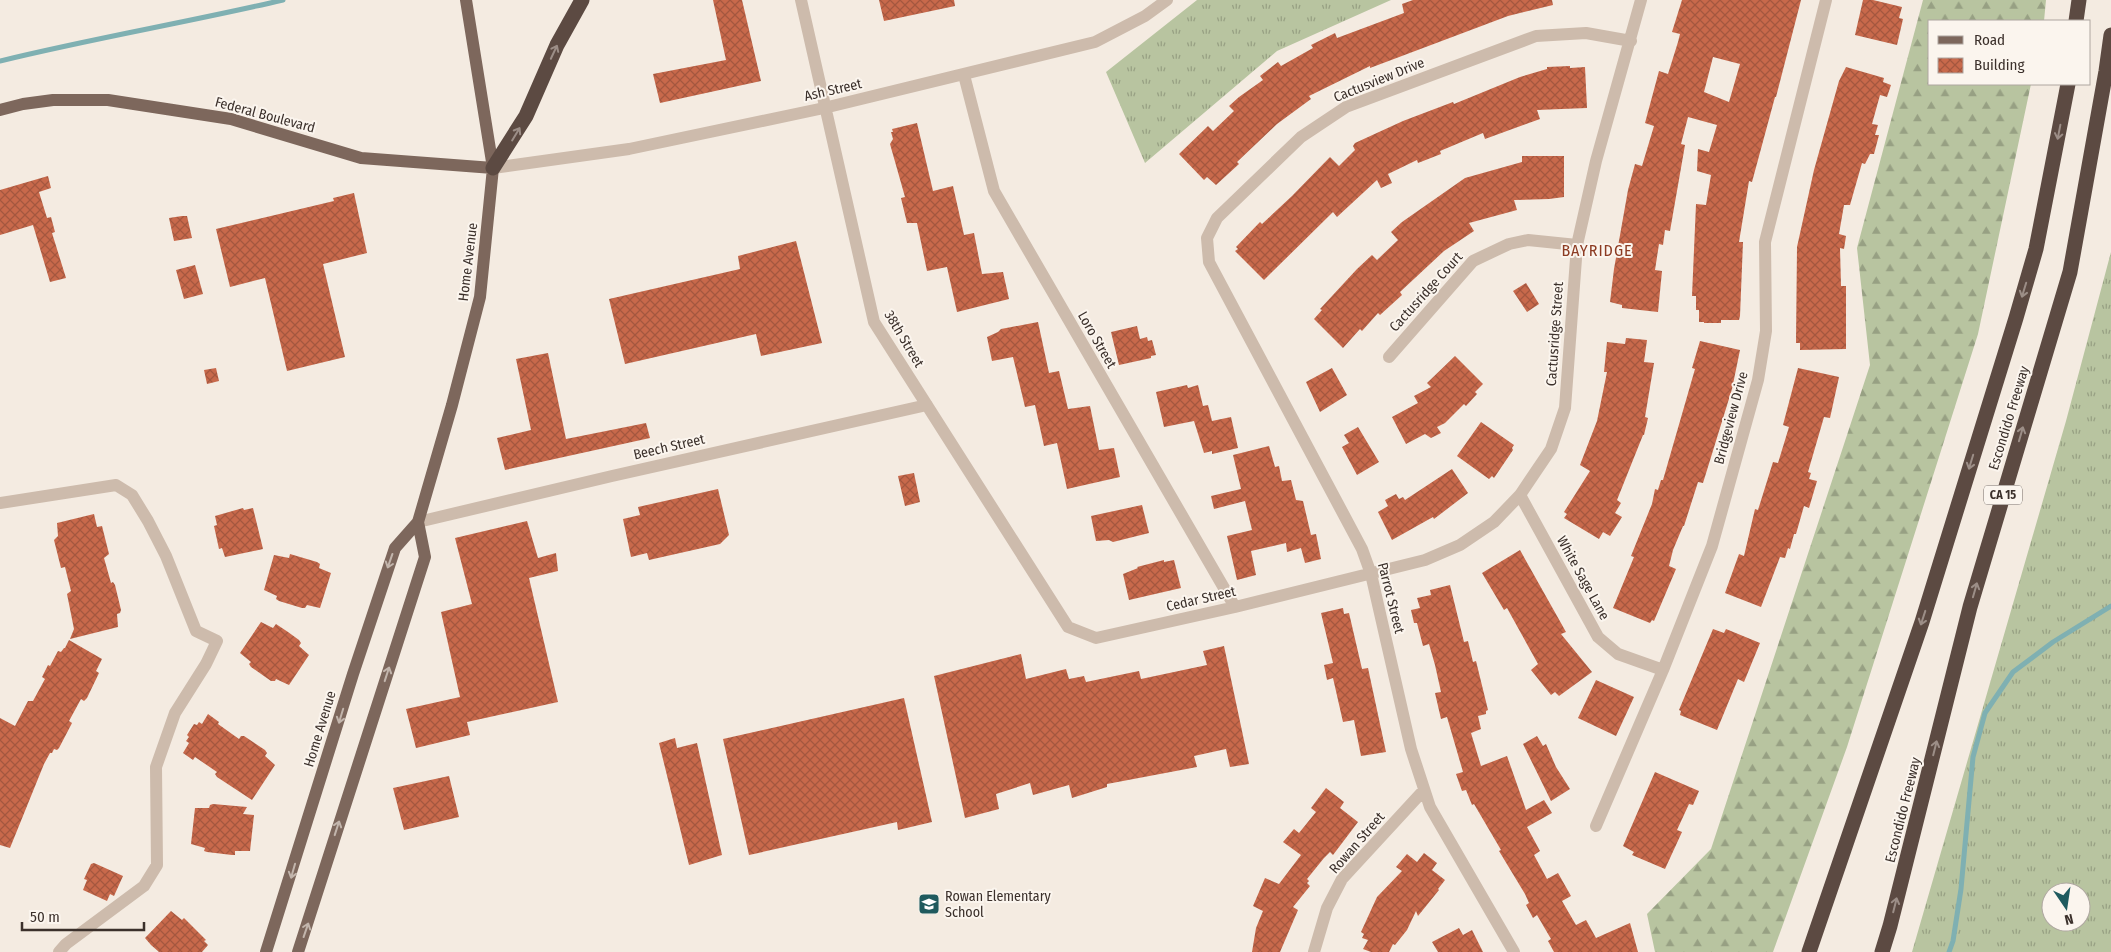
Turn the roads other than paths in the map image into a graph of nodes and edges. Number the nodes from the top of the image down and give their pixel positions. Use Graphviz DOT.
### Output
graph roads {
  1 [pos="466,0"];
  2 [pos="582,0"];
  3 [pos="801,0"];
  4 [pos="1167,0"];
  5 [pos="1641,0"];
  6 [pos="1826,0"];
  7 [pos="2079,0"];
  8 [pos="2076,20"];
  9 [pos="2111,35"];
  10 [pos="1631,41"];
  11 [pos="964,75"];
  12 [pos="2068,85"];
  13 [pos="824,108"];
  14 [pos="0,110"];
  15 [pos="493,168"];
  16 [pos="1577,245"];
  17 [pos="1209,262"];
  18 [pos="1389,357"];
  19 [pos="927,405"];
  20 [pos="1520,496"];
  21 [pos="0,503"];
  22 [pos="418,522"];
  23 [pos="1371,574"];
  24 [pos="1052,601"];
  25 [pos="1235,607"];
  26 [pos="1663,670"];
  27 [pos="1424,790"];
  28 [pos="1596,826"];
  29 [pos="59,952"];
  30 [pos="266,952"];
  31 [pos="298,952"];
  32 [pos="1314,952"];
  33 [pos="1514,952"];
  34 [pos="1809,952"];
  35 [pos="1882,952"];
  1 -- 15 [label="main road, Home Avenue"];
  15 -- 2 [label="highway, one-way"];
  3 -- 13 [label="street, 38th Street"];
  4 -- 11 [label="street, Ash Street"];
  5 -- 10 [label="street, Cactusridge Street"];
  6 -- 26 [label="street, Bridgeview Drive"];
  7 -- 8 [label="highway"];
  35 -- 9 [label="highway, Escondido Freeway / CA 15, one-way"];
  10 -- 16 [label="street, Cactusridge Street"];
  10 -- 17 [label="street, Cactusview Drive"];
  11 -- 13 [label="street, Ash Street"];
  11 -- 25 [label="street, Loro Street"];
  12 -- 34 [label="highway, Escondido Freeway / CA 15, one-way"];
  13 -- 15 [label="street, Ash Street"];
  13 -- 19 [label="street, 38th Street"];
  14 -- 15 [label="main road, Federal Boulevard"];
  15 -- 22 [label="main road, Home Avenue"];
  16 -- 18 [label="street, Cactusridge Court"];
  16 -- 20 [label="street, Cactusridge Street"];
  17 -- 23 [label="street, Parrot Street"];
  19 -- 22 [label="street, Beech Street"];
  19 -- 24 [label="street, 38th Street"];
  20 -- 23 [label="street, Cactusridge Street"];
  20 -- 26 [label="street, White Sage Lane"];
  21 -- 29 [label="street"];
  22 -- 30 [label="main road, Home Avenue, one-way"];
  31 -- 22 [label="main road, Home Avenue, one-way"];
  23 -- 25 [label="street, Cedar Street"];
  23 -- 27 [label="street, Parrot Street"];
  24 -- 25 [label="street, Cedar Street"];
  26 -- 28 [label="street, Bridgeview Drive"];
  27 -- 32 [label="street, Rowan Street"];
  27 -- 33 [label="street, Parrot Street"];
}
